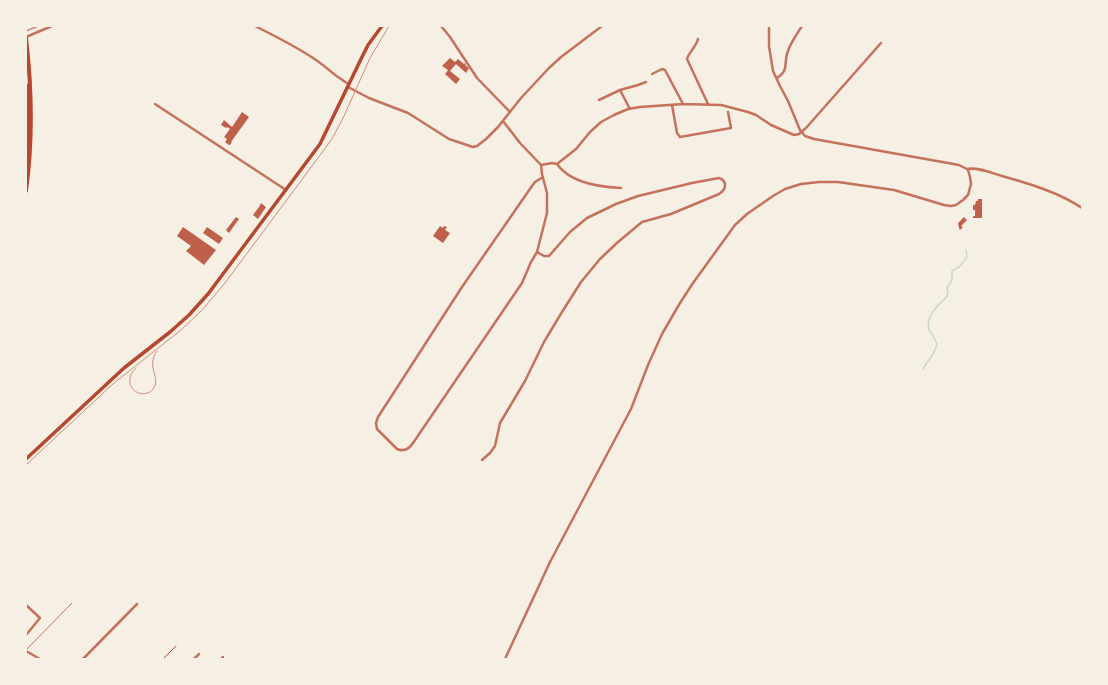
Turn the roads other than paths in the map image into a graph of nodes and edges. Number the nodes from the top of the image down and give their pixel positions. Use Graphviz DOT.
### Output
graph roads {
  1 [pos="52,26"];
  2 [pos="255,26"];
  3 [pos="382,26"];
  4 [pos="441,26"];
  5 [pos="602,26"];
  6 [pos="769,26"];
  7 [pos="802,26"];
  8 [pos="26,38"];
  9 [pos="698,39"];
  10 [pos="881,43"];
  11 [pos="652,74"];
  12 [pos="776,78"];
  13 [pos="646,82"];
  14 [pos="26,85"];
  15 [pos="348,85"];
  16 [pos="620,90"];
  17 [pos="598,100"];
  18 [pos="155,104"];
  19 [pos="684,104"];
  20 [pos="708,104"];
  21 [pos="672,105"];
  22 [pos="630,109"];
  23 [pos="510,112"];
  24 [pos="728,112"];
  25 [pos="503,121"];
  26 [pos="801,132"];
  27 [pos="26,160"];
  28 [pos="557,164"];
  29 [pos="541,165"];
  30 [pos="967,169"];
  31 [pos="543,177"];
  32 [pos="621,188"];
  33 [pos="286,190"];
  34 [pos="26,191"];
  35 [pos="1082,208"];
  36 [pos="537,252"];
  37 [pos="26,459"];
  38 [pos="482,460"];
  39 [pos="72,603"];
  40 [pos="137,604"];
  41 [pos="26,605"];
  42 [pos="26,635"];
  43 [pos="26,650"];
  44 [pos="199,654"];
  45 [pos="40,659"];
  46 [pos="83,659"];
  47 [pos="194,659"];
  48 [pos="505,659"];
  1 -- 8 [label="street"];
  2 -- 15 [label="street"];
  3 -- 15 [label="main road"];
  4 -- 23 [label="street"];
  5 -- 23 [label="street"];
  6 -- 12 [label="street"];
  7 -- 12 [label="street"];
  8 -- 34 [label="highway"];
  9 -- 20 [label="street"];
  10 -- 26 [label="street"];
  11 -- 19 [label="street"];
  12 -- 26 [label="street"];
  13 -- 16 [label="street"];
  14 -- 27 [label="highway"];
  15 -- 25 [label="street"];
  15 -- 33 [label="main road"];
  16 -- 17 [label="street"];
  16 -- 22 [label="street"];
  18 -- 33 [label="street"];
  19 -- 20 [label="street"];
  19 -- 21 [label="street"];
  20 -- 26 [label="street"];
  21 -- 22 [label="street"];
  21 -- 24 [label="street"];
  22 -- 28 [label="street"];
  23 -- 25 [label="street"];
  25 -- 29 [label="street"];
  26 -- 30 [label="street"];
  28 -- 29 [label="street"];
  28 -- 32 [label="street"];
  29 -- 31 [label="street"];
  30 -- 35 [label="street"];
  30 -- 48 [label="street"];
  31 -- 36 [label="street"];
  31 -- 36 [label="street"];
  33 -- 37 [label="main road"];
  36 -- 38 [label="street"];
  39 -- 43 [label="lane"];
  40 -- 46 [label="street"];
  41 -- 42 [label="street"];
  43 -- 45 [label="street"];
  44 -- 47 [label="street"];
}
